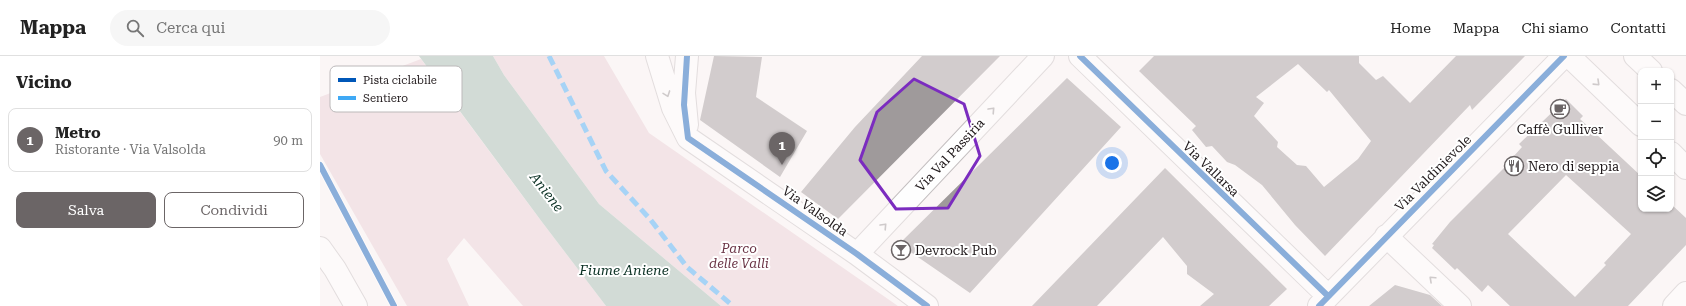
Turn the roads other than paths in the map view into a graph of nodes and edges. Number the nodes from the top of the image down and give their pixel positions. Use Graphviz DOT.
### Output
graph roads {
  1 [pos="657,56"];
  2 [pos="687,56"];
  3 [pos="1043,56"];
  4 [pos="1564,56"];
  5 [pos="1569,56"];
  6 [pos="1635,56"];
  7 [pos="1091,60"];
  8 [pos="1648,68"];
  9 [pos="1674,93"];
  10 [pos="1686,104"];
  11 [pos="1638,122"];
  12 [pos="688,138"];
  13 [pos="1674,156"];
  14 [pos="1686,168"];
  15 [pos="1386,236"];
  16 [pos="320,248"];
  17 [pos="857,254"];
  18 [pos="1686,293"];
  19 [pos="1323,301"];
  20 [pos="356,306"];
  21 [pos="927,306"];
  22 [pos="1460,306"];
  23 [pos="1674,306"];
  1 -- 12 [label="street, one-way"];
  2 -- 12 [label="street"];
  17 -- 3 [label="street, Via Val Passiria, one-way"];
  4 -- 15 [label="street, Via Valdinievole"];
  5 -- 11 [label="street, one-way"];
  6 -- 8 [label="street"];
  7 -- 19 [label="street, Via Vallarsa"];
  9 -- 10 [label="street"];
  12 -- 17 [label="street, Via Valsolda"];
  13 -- 14 [label="street"];
  15 -- 19 [label="street, Via Valdinievole"];
  22 -- 15 [label="street, one-way"];
  16 -- 20 [label="street"];
  17 -- 21 [label="street, Via Valsolda"];
  18 -- 23 [label="street"];
}
